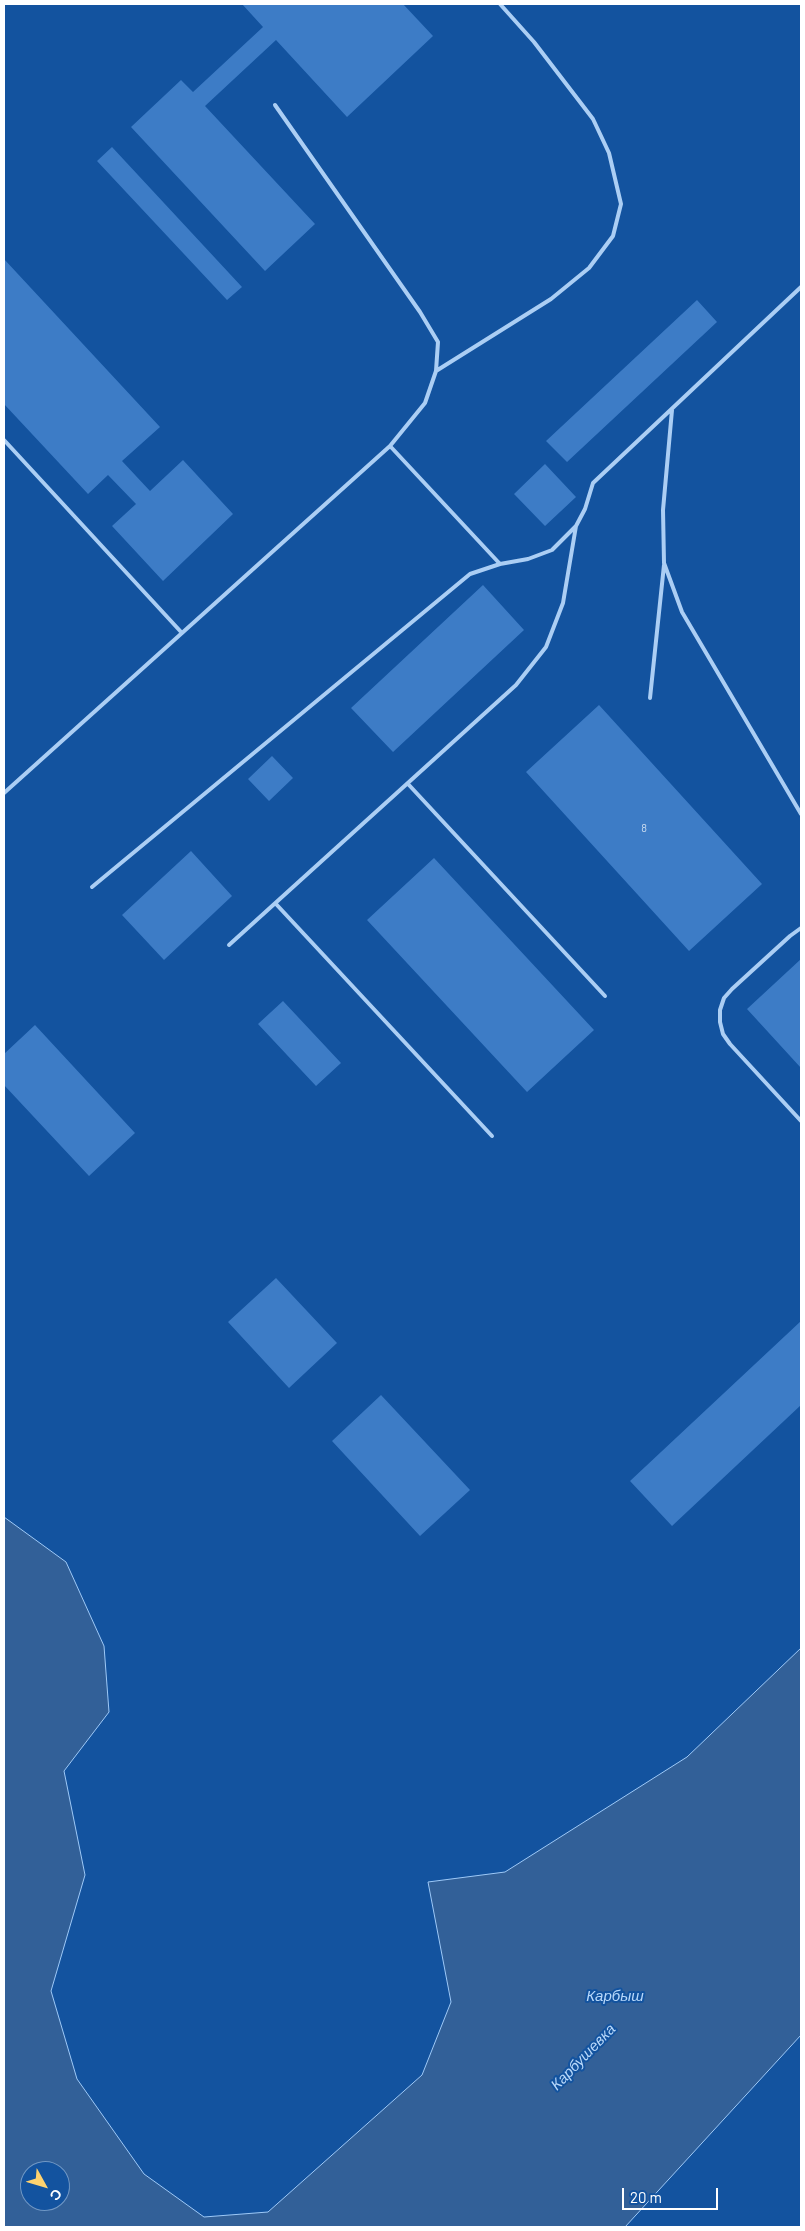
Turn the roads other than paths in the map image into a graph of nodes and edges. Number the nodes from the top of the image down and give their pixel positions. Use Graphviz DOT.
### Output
graph roads {
  1 [pos="500,4"];
  2 [pos="275,105"];
  3 [pos="801,287"];
  4 [pos="436,371"];
  5 [pos="672,409"];
  6 [pos="4,440"];
  7 [pos="390,446"];
  8 [pos="576,526"];
  9 [pos="664,563"];
  10 [pos="500,564"];
  11 [pos="182,633"];
  12 [pos="650,698"];
  13 [pos="408,784"];
  14 [pos="4,793"];
  15 [pos="801,814"];
  16 [pos="92,887"];
  17 [pos="276,904"];
  18 [pos="801,928"];
  19 [pos="229,945"];
  20 [pos="605,996"];
  21 [pos="801,1121"];
  22 [pos="492,1136"];
  1 -- 4 [label="lane"];
  2 -- 4 [label="lane"];
  3 -- 5 [label="lane"];
  4 -- 7 [label="lane"];
  5 -- 8 [label="lane"];
  5 -- 9 [label="lane"];
  6 -- 11 [label="lane"];
  7 -- 10 [label="lane"];
  7 -- 11 [label="lane"];
  8 -- 10 [label="lane"];
  8 -- 13 [label="lane"];
  9 -- 12 [label="lane"];
  9 -- 15 [label="lane"];
  10 -- 16 [label="lane"];
  11 -- 14 [label="lane"];
  13 -- 17 [label="lane"];
  13 -- 20 [label="lane"];
  17 -- 19 [label="lane"];
  17 -- 22 [label="lane"];
  18 -- 21 [label="lane"];
}
